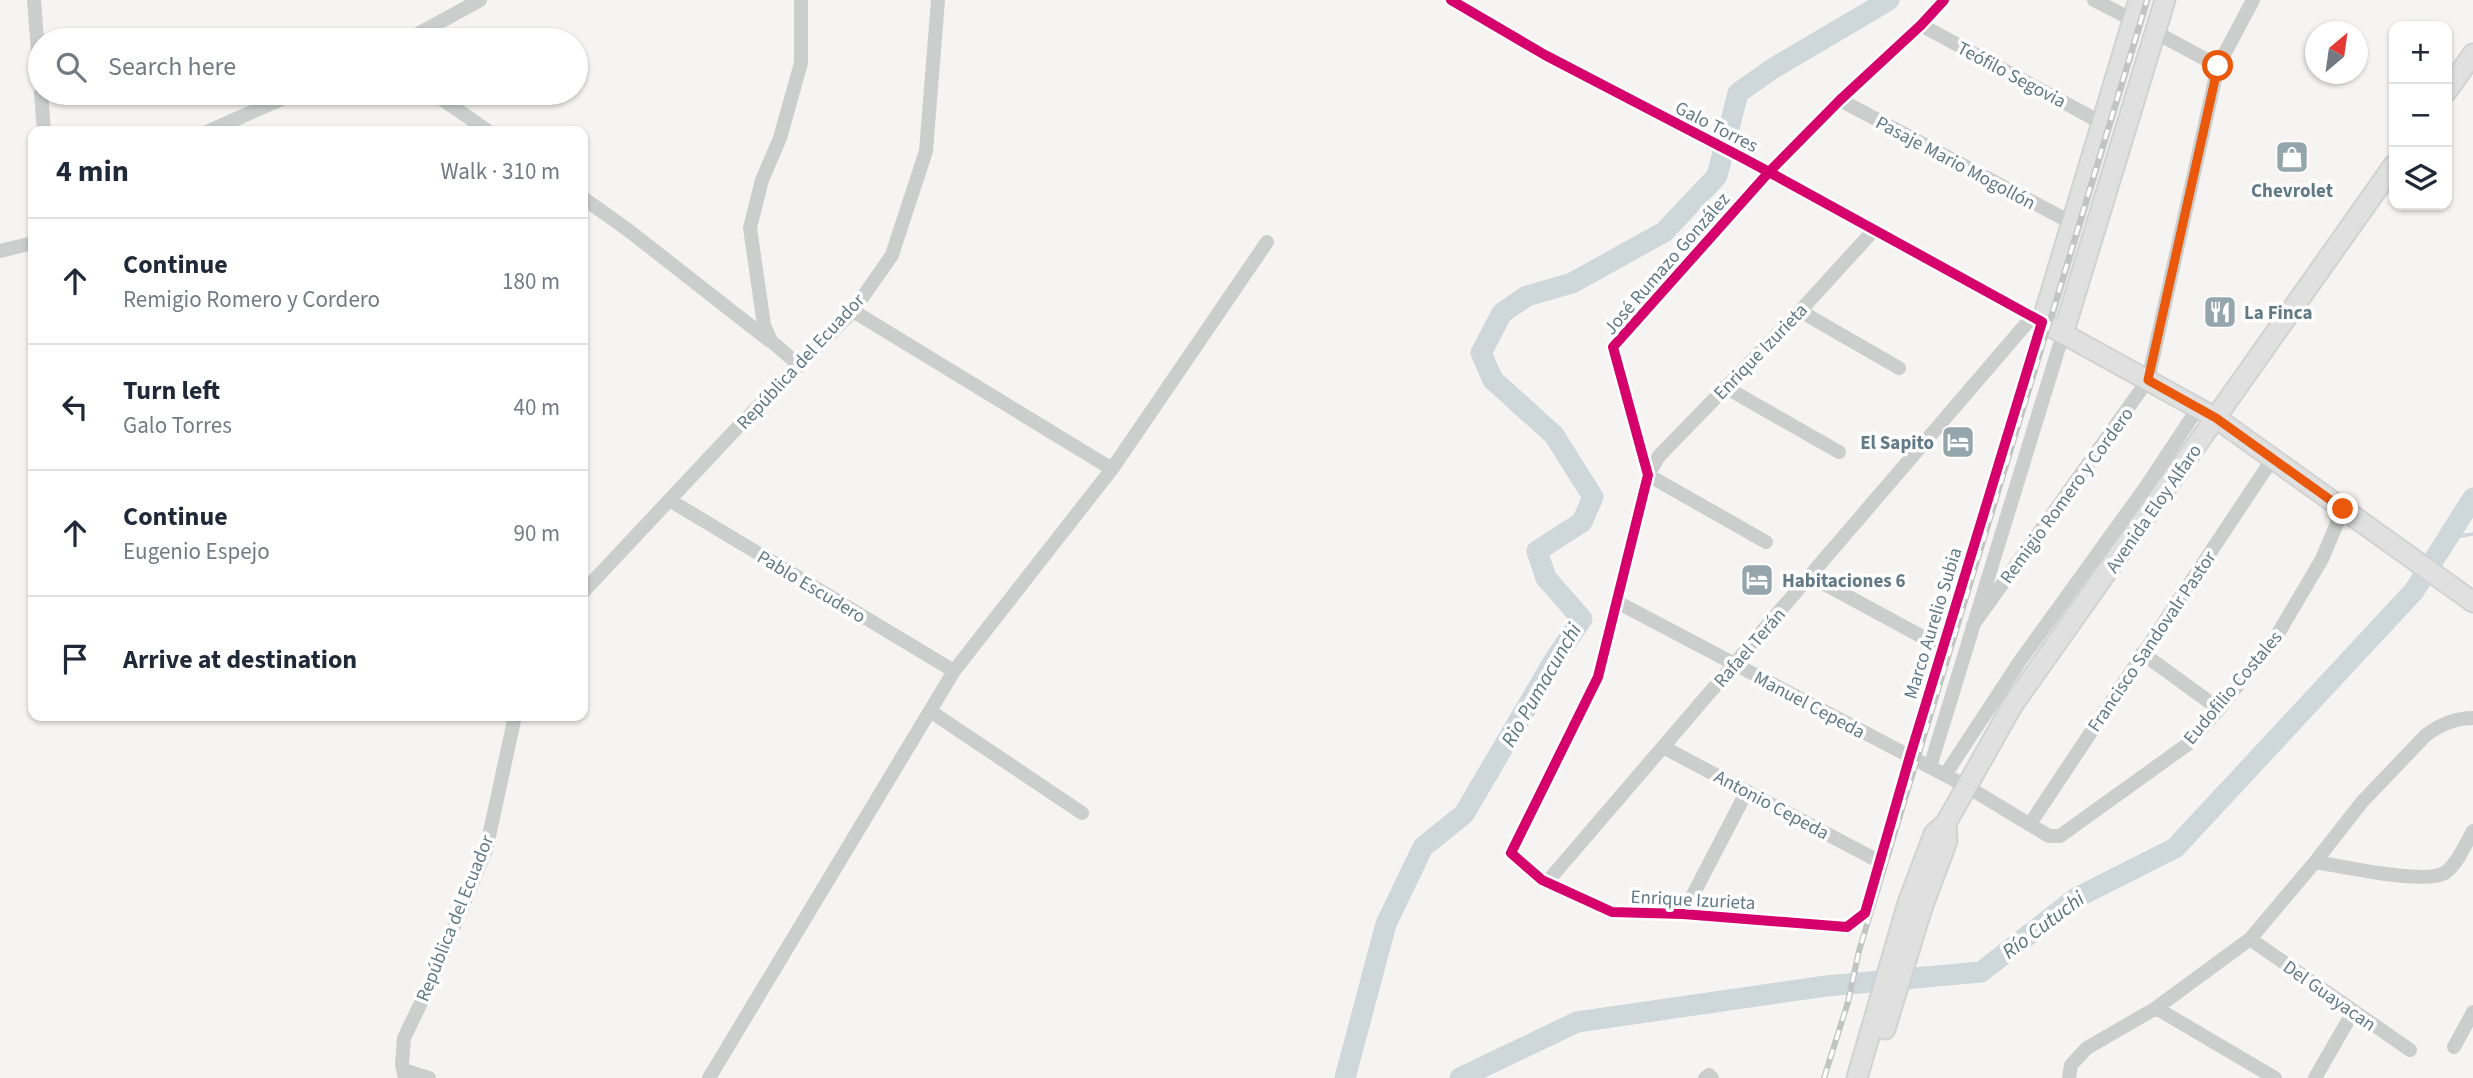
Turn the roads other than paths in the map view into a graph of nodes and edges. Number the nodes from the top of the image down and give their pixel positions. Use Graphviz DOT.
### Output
graph roads {
  1 [pos="34,0"];
  2 [pos="480,0"];
  3 [pos="801,0"];
  4 [pos="939,0"];
  5 [pos="1451,0"];
  6 [pos="1944,0"];
  7 [pos="2094,0"];
  8 [pos="2139,0"];
  9 [pos="2165,0"];
  10 [pos="2253,0"];
  11 [pos="2133,20"];
  12 [pos="1922,25"];
  13 [pos="36,28"];
  14 [pos="429,28"];
  15 [pos="2155,32"];
  16 [pos="2473,54"];
  17 [pos="2218,66"];
  18 [pos="2452,84"];
  19 [pos="1840,100"];
  20 [pos="42,105"];
  21 [pos="268,105"];
  22 [pos="450,105"];
  23 [pos="2102,123"];
  24 [pos="44,126"];
  25 [pos="220,126"];
  26 [pos="481,126"];
  27 [pos="1769,172"];
  28 [pos="2389,173"];
  29 [pos="588,202"];
  30 [pos="2072,223"];
  31 [pos="1874,230"];
  32 [pos="1268,242"];
  33 [pos="28,244"];
  34 [pos="0,251"];
  35 [pos="853,310"];
  36 [pos="1800,311"];
  37 [pos="2037,319"];
  38 [pos="2063,334"];
  39 [pos="771,341"];
  40 [pos="799,365"];
  41 [pos="1899,368"];
  42 [pos="2148,380"];
  43 [pos="1725,387"];
  44 [pos="2198,408"];
  45 [pos="2216,418"];
  46 [pos="1839,453"];
  47 [pos="2273,458"];
  48 [pos="1112,468"];
  49 [pos="1648,475"];
  50 [pos="671,501"];
  51 [pos="2351,514"];
  52 [pos="1766,542"];
  53 [pos="1810,576"];
  54 [pos="588,587"];
  55 [pos="1617,602"];
  56 [pos="2473,602"];
  57 [pos="1973,625"];
  58 [pos="1943,648"];
  59 [pos="2142,653"];
  60 [pos="1734,664"];
  61 [pos="954,671"];
  62 [pos="2219,709"];
  63 [pos="930,711"];
  64 [pos="2473,718"];
  65 [pos="514,721"];
  66 [pos="1663,747"];
  67 [pos="1910,756"];
  68 [pos="1930,766"];
  69 [pos="1945,775"];
  70 [pos="1966,786"];
  71 [pos="1747,791"];
  72 [pos="1082,813"];
  73 [pos="2030,824"];
  74 [pos="2473,831"];
  75 [pos="1511,853"];
  76 [pos="1880,862"];
  77 [pos="2315,862"];
  78 [pos="1547,882"];
  79 [pos="1915,906"];
  80 [pos="1683,914"];
  81 [pos="1847,927"];
  82 [pos="2250,939"];
  83 [pos="2156,1008"];
  84 [pos="2353,1012"];
  85 [pos="2473,1012"];
  86 [pos="2454,1047"];
  87 [pos="2410,1050"];
  88 [pos="404,1074"];
  89 [pos="429,1078"];
  90 [pos="709,1078"];
  91 [pos="1705,1078"];
  92 [pos="1712,1078"];
  93 [pos="1857,1078"];
  94 [pos="1870,1078"];
  95 [pos="2068,1078"];
  96 [pos="2275,1078"];
  97 [pos="2315,1078"];
  1 -- 13 [label="street"];
  2 -- 14 [label="street"];
  3 -- 39 [label="street"];
  4 -- 35 [label="street, República del Ecuador"];
  5 -- 27 [label="street, Galo Torres"];
  6 -- 12 [label="street, José Rumazo González"];
  7 -- 11 [label="street"];
  8 -- 11 [label="main road, Marco Aurelio Subia"];
  9 -- 15 [label="main road, Marco Aurelio Subia"];
  10 -- 17 [label="street, Remigio Romero y Cordero"];
  11 -- 23 [label="main road, Marco Aurelio Subia"];
  12 -- 19 [label="street, José Rumazo González"];
  12 -- 23 [label="street, Teófilo Segovia"];
  15 -- 17 [label="street"];
  15 -- 38 [label="main road, Marco Aurelio Subia"];
  16 -- 18 [label="main road"];
  17 -- 42 [label="street, Remigio Romero y Cordero"];
  19 -- 27 [label="street, José Rumazo González"];
  19 -- 30 [label="street, Pasaje Mario Mogollón"];
  20 -- 24 [label="street"];
  21 -- 25 [label="street"];
  22 -- 26 [label="street"];
  23 -- 30 [label="main road, Marco Aurelio Subia"];
  27 -- 31 [label="street, Galo Torres"];
  27 -- 49 [label="street, José Rumazo González"];
  28 -- 45 [label="main road, Avenida Eloy Alfaro"];
  29 -- 39 [label="street"];
  30 -- 37 [label="main road, Marco Aurelio Subia"];
  31 -- 36 [label="street, Enrique Izurieta"];
  31 -- 37 [label="street, Galo Torres"];
  32 -- 48 [label="street"];
  33 -- 34 [label="street"];
  35 -- 40 [label="street, República del Ecuador"];
  35 -- 48 [label="street"];
  36 -- 41 [label="street"];
  36 -- 43 [label="street, Enrique Izurieta"];
  37 -- 38 [label="main road, Galo Torres"];
  37 -- 53 [label="street, Rafael Terán"];
  37 -- 58 [label="street, Marco Aurelio Subia"];
  38 -- 42 [label="main road, Galo Torres"];
  38 -- 57 [label="street, Marco Aurelio Subia"];
  39 -- 40 [label="street"];
  40 -- 50 [label="street, República del Ecuador"];
  42 -- 44 [label="main road, Galo Torres"];
  42 -- 57 [label="street, Remigio Romero y Cordero"];
  43 -- 46 [label="street"];
  43 -- 49 [label="street, Enrique Izurieta"];
  44 -- 45 [label="main road, Galo Torres"];
  44 -- 69 [label="street"];
  45 -- 47 [label="main road, Galo Torres"];
  45 -- 70 [label="main road, Avenida Eloy Alfaro"];
  47 -- 51 [label="main road, Galo Torres"];
  47 -- 59 [label="street, Francisco Sandovalr Pastor"];
  48 -- 61 [label="street"];
  49 -- 52 [label="street"];
  49 -- 55 [label="street, José Rumazo González"];
  50 -- 54 [label="street, República del Ecuador"];
  50 -- 61 [label="street, Pablo Escudero"];
  51 -- 56 [label="main road, Galo Torres"];
  51 -- 62 [label="street, Eudofilio Costales"];
  53 -- 58 [label="street"];
  53 -- 60 [label="street, Rafael Terán"];
  55 -- 60 [label="street, Manuel Cepeda"];
  55 -- 75 [label="street, José Rumazo González"];
  57 -- 68 [label="street, Marco Aurelio Subia"];
  58 -- 67 [label="street, Marco Aurelio Subia"];
  59 -- 62 [label="street"];
  59 -- 73 [label="street, Francisco Sandovalr Pastor"];
  60 -- 66 [label="street, Rafael Terán"];
  60 -- 67 [label="street, Manuel Cepeda"];
  61 -- 63 [label="street"];
  62 -- 73 [label="street, Eudofilio Costales"];
  63 -- 72 [label="street"];
  63 -- 90 [label="street"];
  64 -- 77 [label="street"];
  65 -- 88 [label="street, República del Ecuador"];
  66 -- 71 [label="street, Antonio Cepeda"];
  66 -- 78 [label="street, Rafael Terán"];
  67 -- 68 [label="street, Manuel Cepeda"];
  67 -- 76 [label="street, Marco Aurelio Subia"];
  68 -- 69 [label="street, Manuel Cepeda"];
  69 -- 70 [label="street, Manuel Cepeda"];
  70 -- 73 [label="street, Eudofilio Costales"];
  70 -- 79 [label="main road, Avenida Eloy Alfaro"];
  71 -- 76 [label="street, Antonio Cepeda"];
  71 -- 80 [label="street"];
  74 -- 77 [label="street"];
  75 -- 78 [label="street, Enrique Izurieta"];
  76 -- 81 [label="street, Marco Aurelio Subia"];
  77 -- 82 [label="street"];
  78 -- 80 [label="street, Enrique Izurieta"];
  79 -- 93 [label="main road, Avenida Eloy Alfaro"];
  79 -- 94 [label="main road, Avenida Eloy Alfaro"];
  80 -- 81 [label="street, Enrique Izurieta"];
  82 -- 83 [label="street"];
  82 -- 84 [label="street, Del Guayacan"];
  83 -- 95 [label="street"];
  83 -- 96 [label="street"];
  84 -- 87 [label="street, Del Guayacan"];
  84 -- 97 [label="street"];
  85 -- 86 [label="street"];
  88 -- 89 [label="street"];
  91 -- 92 [label="street"];
}
